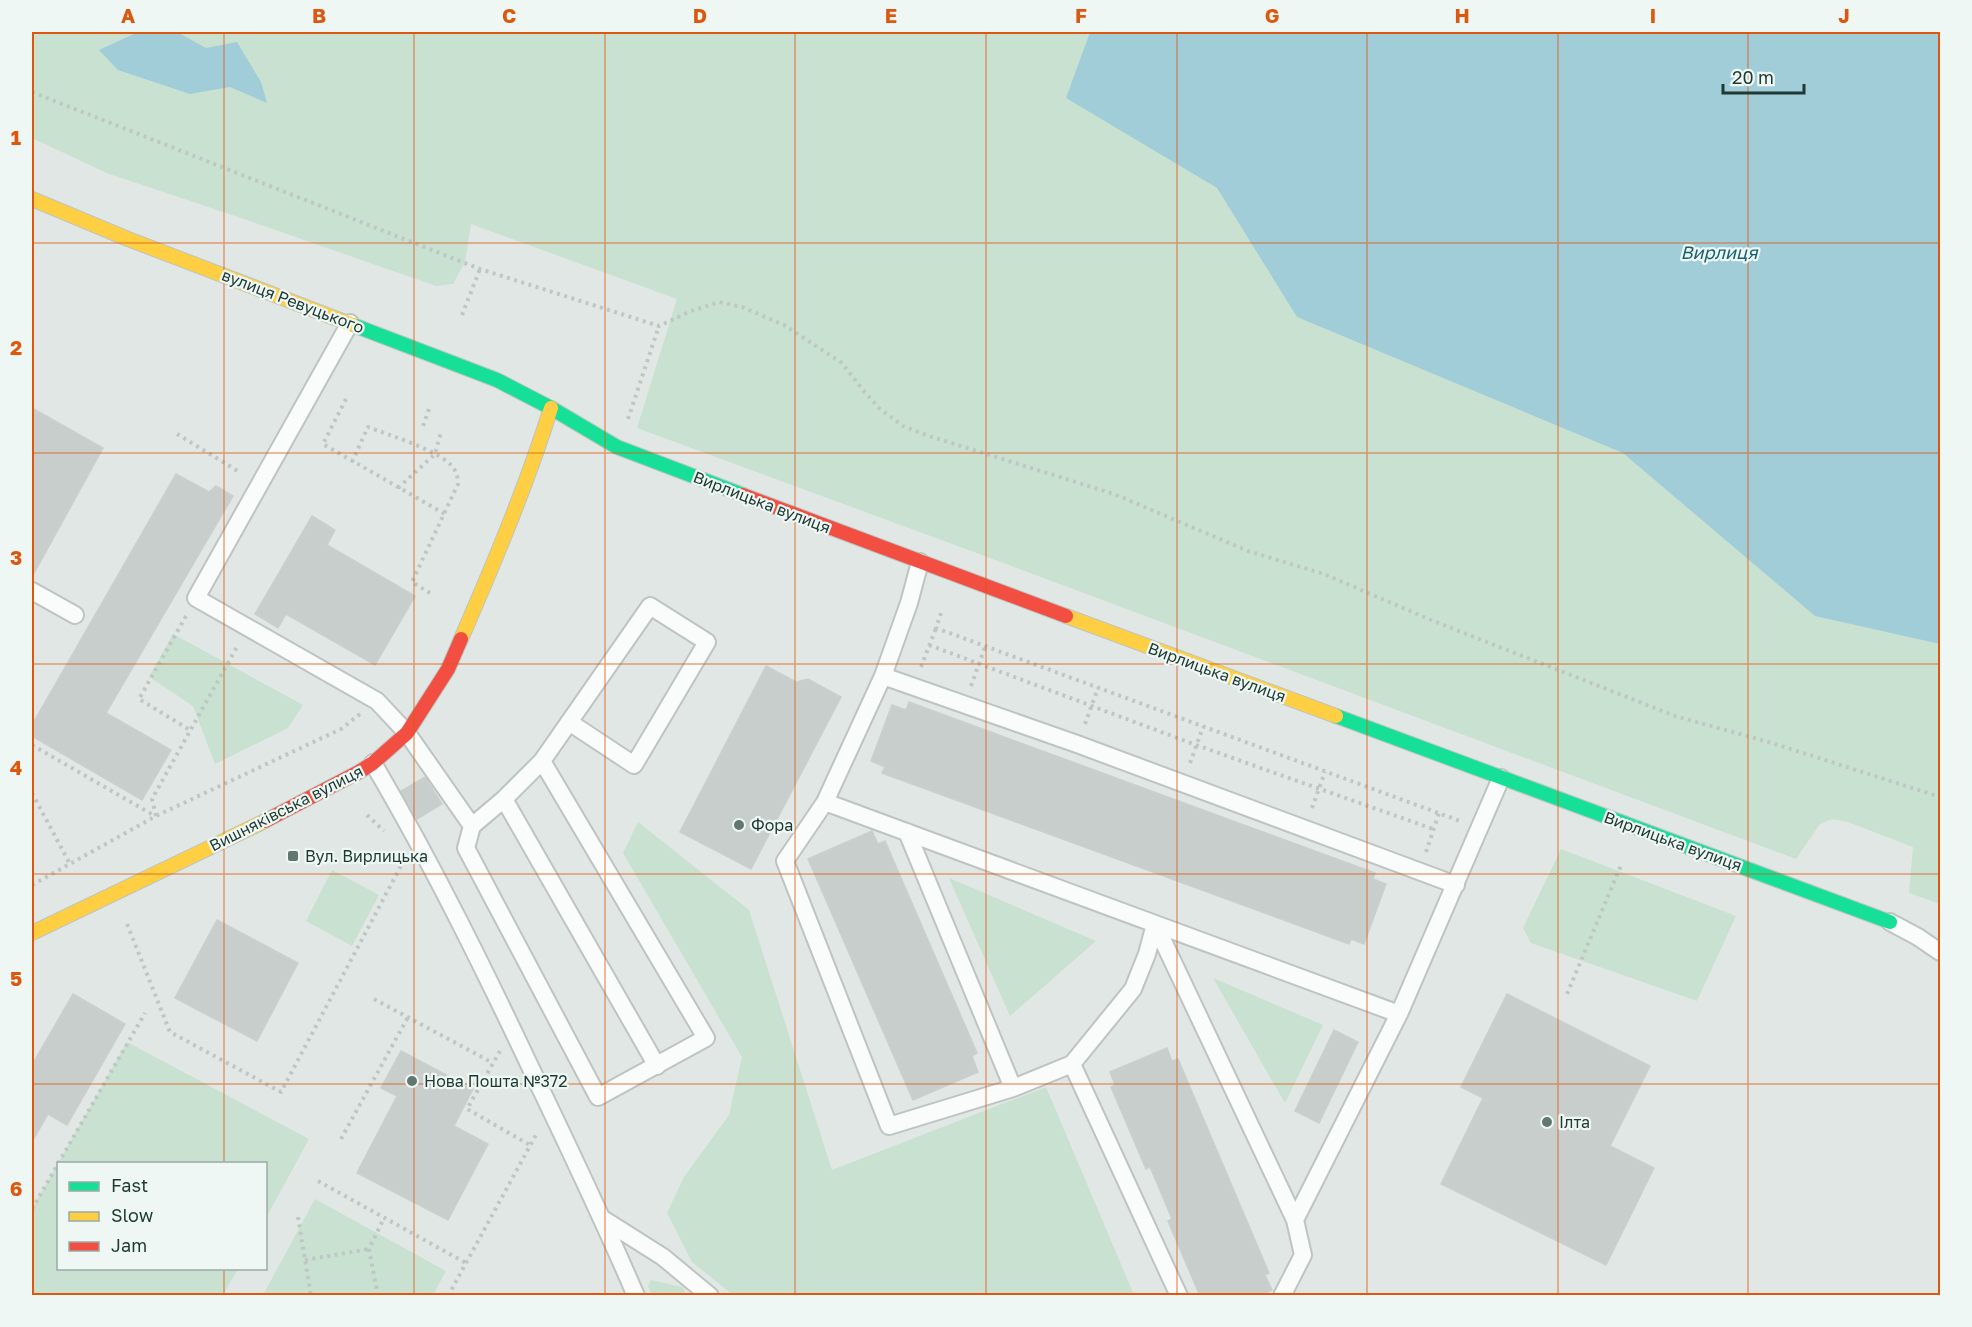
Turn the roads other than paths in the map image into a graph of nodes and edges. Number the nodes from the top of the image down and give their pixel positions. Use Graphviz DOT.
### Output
graph roads {
  1 [pos="32,199"];
  2 [pos="350,322"];
  3 [pos="551,408"];
  4 [pos="920,562"];
  5 [pos="32,591"];
  6 [pos="75,615"];
  7 [pos="883,676"];
  8 [pos="569,722"];
  9 [pos="407,733"];
  10 [pos="542,761"];
  11 [pos="373,763"];
  12 [pos="1501,778"];
  13 [pos="504,799"];
  14 [pos="825,802"];
  15 [pos="472,826"];
  16 [pos="906,832"];
  17 [pos="1456,885"];
  18 [pos="1890,922"];
  19 [pos="1155,924"];
  20 [pos="32,933"];
  21 [pos="1941,952"];
  22 [pos="1399,1014"];
  23 [pos="1072,1064"];
  24 [pos="657,1066"];
  25 [pos="1013,1088"];
  26 [pos="603,1219"];
  27 [pos="1295,1220"];
  28 [pos="636,1296"];
  29 [pos="710,1296"];
  30 [pos="1179,1296"];
  31 [pos="1281,1296"];
  1 -- 2 [label="street, вулиця Ревуцького"];
  2 -- 3 [label="street, вулиця Ревуцького"];
  2 -- 9 [label="lane"];
  3 -- 4 [label="street, Вирлицька вулиця"];
  3 -- 9 [label="street, Вишняківська вулиця"];
  4 -- 7 [label="lane"];
  4 -- 12 [label="street, Вирлицька вулиця"];
  5 -- 6 [label="lane"];
  7 -- 14 [label="lane"];
  7 -- 17 [label="lane"];
  8 -- 8 [label="lane"];
  8 -- 10 [label="lane"];
  9 -- 11 [label="street, Вишняківська вулиця"];
  9 -- 15 [label="lane"];
  10 -- 13 [label="lane"];
  10 -- 24 [label="lane"];
  11 -- 20 [label="street, Вишняківська вулиця"];
  11 -- 26 [label="lane"];
  12 -- 17 [label="lane"];
  12 -- 18 [label="street, Вирлицька вулиця"];
  13 -- 15 [label="lane"];
  13 -- 24 [label="lane"];
  14 -- 16 [label="lane"];
  14 -- 25 [label="lane"];
  15 -- 24 [label="lane"];
  16 -- 19 [label="lane"];
  16 -- 25 [label="lane"];
  17 -- 22 [label="lane"];
  18 -- 21 [label="lane"];
  19 -- 22 [label="lane"];
  19 -- 23 [label="lane"];
  19 -- 27 [label="lane"];
  22 -- 27 [label="lane"];
  23 -- 25 [label="lane"];
  23 -- 30 [label="lane"];
  26 -- 28 [label="lane"];
  26 -- 29 [label="lane"];
  27 -- 31 [label="lane"];
}
